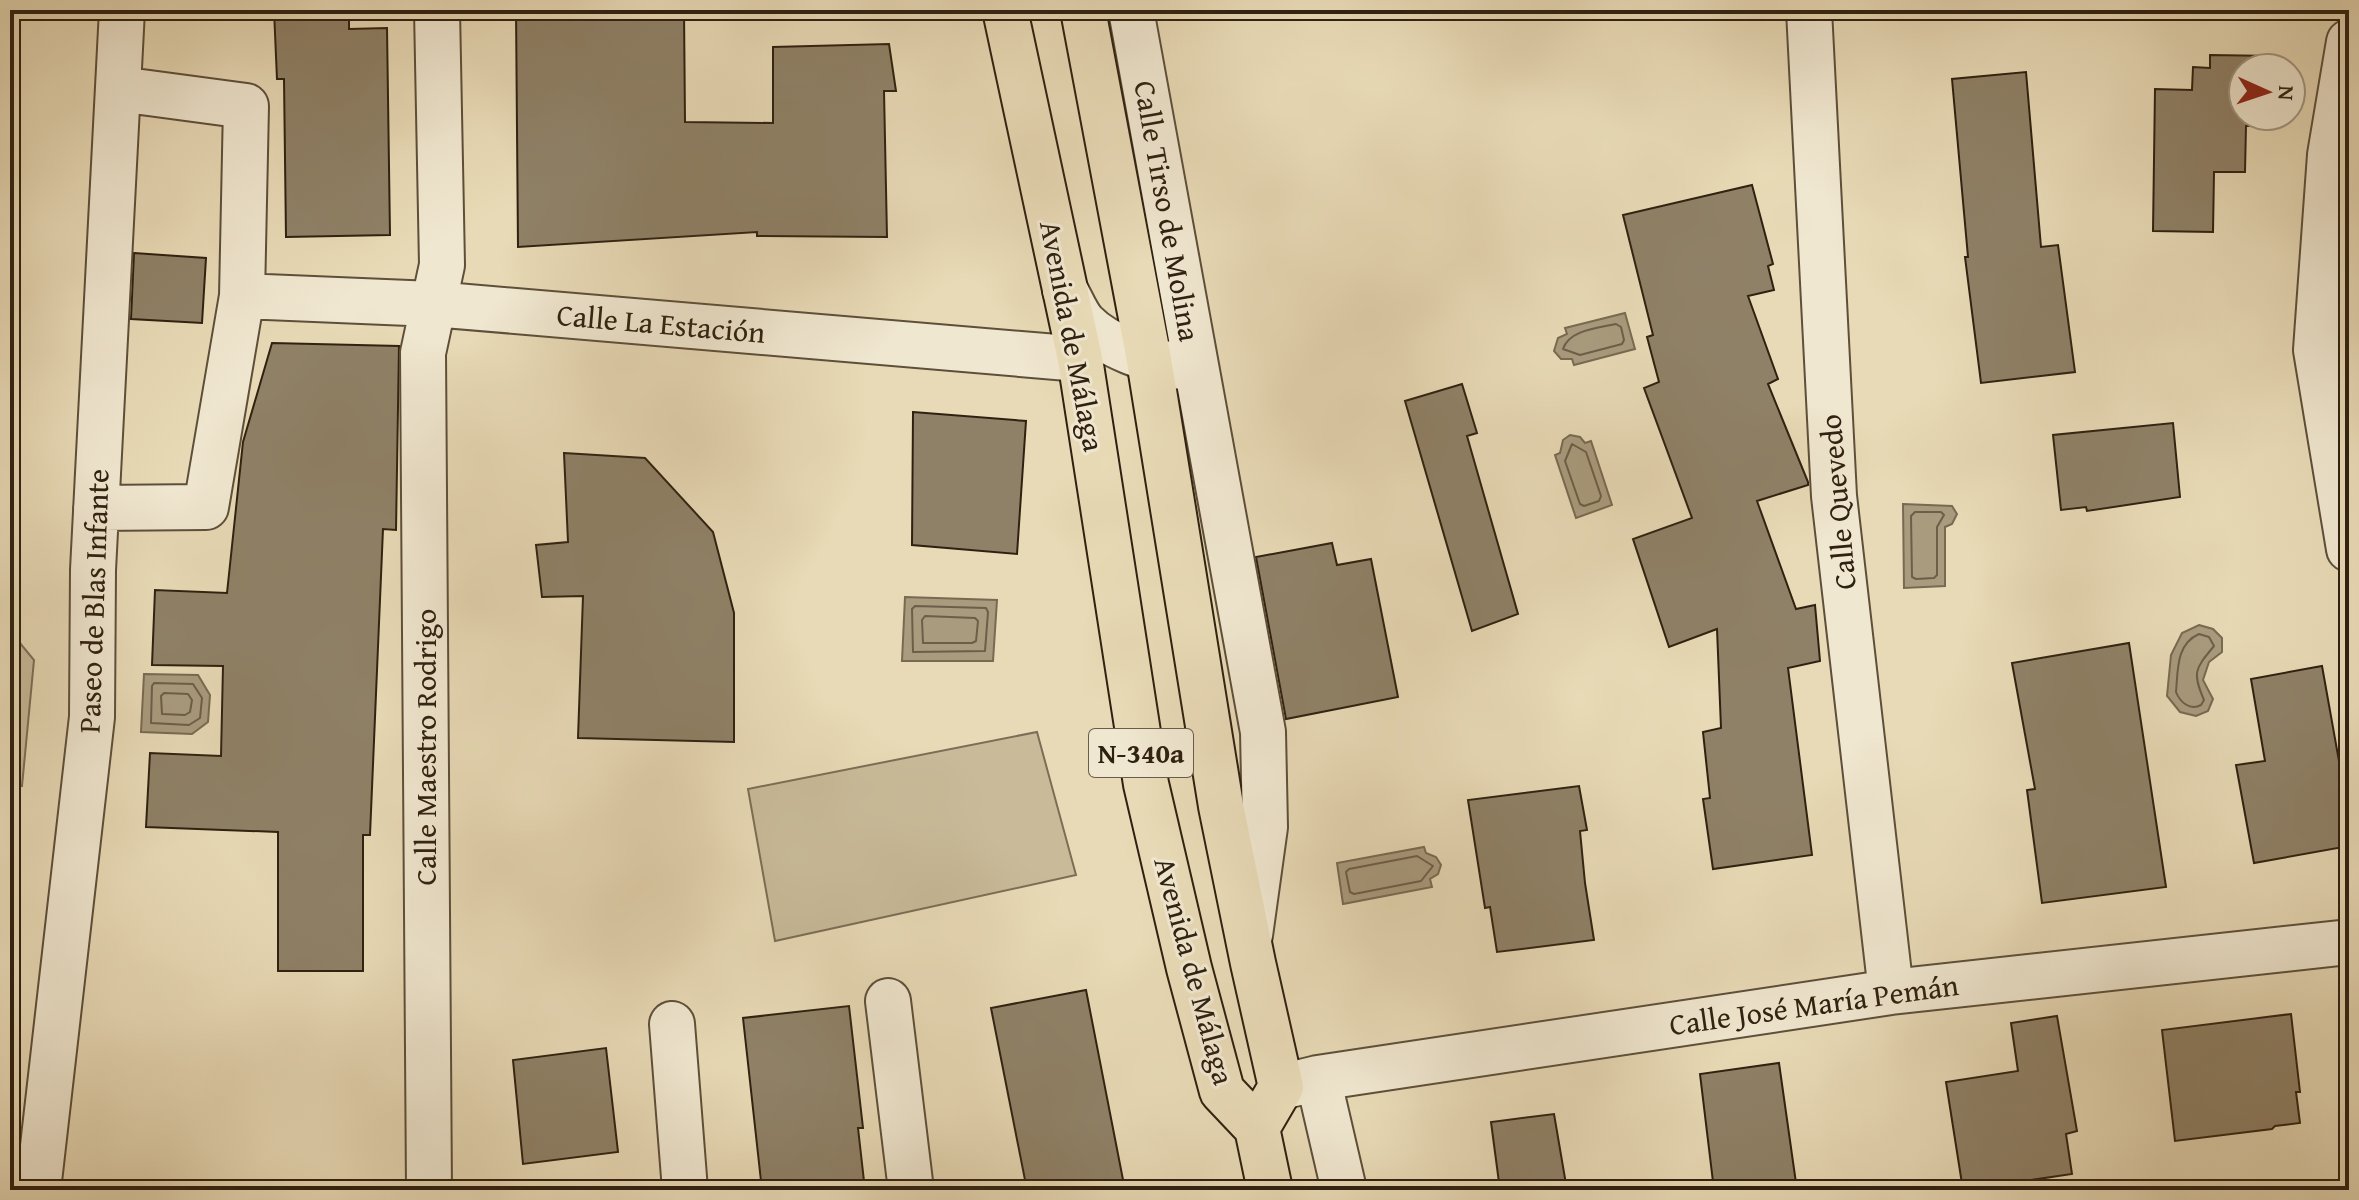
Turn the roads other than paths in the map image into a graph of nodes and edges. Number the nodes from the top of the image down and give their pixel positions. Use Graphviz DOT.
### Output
graph roads {
  1 [pos="122,10"];
  2 [pos="437,10"];
  3 [pos="1005,10"];
  4 [pos="1083,10"];
  5 [pos="1101,10"];
  6 [pos="1131,10"];
  7 [pos="1809,10"];
  8 [pos="2349,42"];
  9 [pos="1143,83"];
  10 [pos="119,89"];
  11 [pos="2339,155"];
  12 [pos="1065,290"];
  13 [pos="242,296"];
  14 [pos="433,304"];
  15 [pos="1193,356"];
  16 [pos="1080,359"];
  17 [pos="1149,360"];
  18 [pos="96,508"];
  19 [pos="2349,549"];
  20 [pos="2349,942"];
  21 [pos="1249,943"];
  22 [pos="1891,992"];
  23 [pos="888,1001"];
  24 [pos="672,1024"];
  25 [pos="1299,1082"];
  26 [pos="1257,1128"];
  27 [pos="38,1190"];
  28 [pos="429,1190"];
  29 [pos="685,1190"];
  30 [pos="911,1190"];
  31 [pos="1270,1190"];
  32 [pos="1344,1190"];
  1 -- 10 [label="street, Paseo de Blas Infante"];
  2 -- 14 [label="street, Calle Maestro Rodrigo"];
  3 -- 12 [label="main road, Avenida de Málaga / N-340a"];
  4 -- 17 [label="main road, Avenida de Málaga / N-340a"];
  5 -- 9 [label="street"];
  6 -- 9 [label="street, Calle Tirso de Molina"];
  7 -- 22 [label="street, Calle Quevedo"];
  8 -- 11 [label="street"];
  9 -- 15 [label="street, Calle Tirso de Molina"];
  10 -- 13 [label="street"];
  10 -- 18 [label="street, Paseo de Blas Infante"];
  11 -- 19 [label="street"];
  12 -- 16 [label="main road, Avenida de Málaga / N-340a"];
  12 -- 17 [label="street"];
  13 -- 14 [label="street, Calle La Estación"];
  13 -- 18 [label="street"];
  14 -- 16 [label="street, Calle La Estación"];
  14 -- 28 [label="street, Calle Maestro Rodrigo"];
  15 -- 17 [label="street"];
  15 -- 21 [label="street, Calle Tirso de Molina"];
  16 -- 26 [label="main road, Avenida de Málaga / N-340a"];
  17 -- 21 [label="main road, Avenida de Málaga / N-340a"];
  18 -- 27 [label="street, Paseo de Blas Infante"];
  20 -- 22 [label="street, Calle José María Pemán"];
  21 -- 25 [label="main road, Avenida de Málaga / N-340a"];
  22 -- 25 [label="street, Calle José María Pemán"];
  23 -- 30 [label="street"];
  24 -- 29 [label="street"];
  25 -- 26 [label="main road, Avenida de Málaga"];
  25 -- 32 [label="street"];
  26 -- 31 [label="main road"];
}
